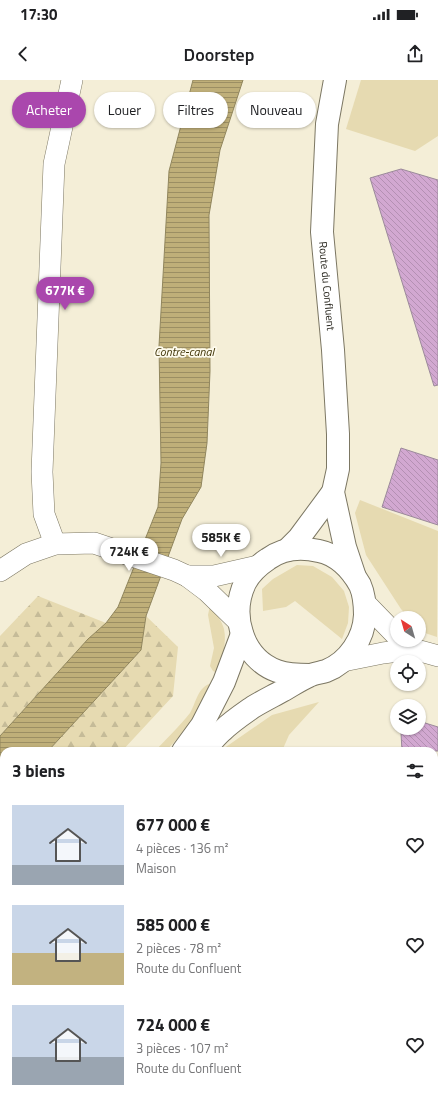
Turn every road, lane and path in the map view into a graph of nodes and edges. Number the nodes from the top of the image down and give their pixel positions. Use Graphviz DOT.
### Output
graph roads {
  1 [pos="72,80"];
  2 [pos="335,80"];
  3 [pos="333,492"];
  4 [pos="55,544"];
  5 [pos="288,550"];
  6 [pos="258,566"];
  7 [pos="0,571"];
  8 [pos="180,573"];
  9 [pos="354,576"];
  10 [pos="365,603"];
  11 [pos="240,628"];
  12 [pos="390,629"];
  13 [pos="401,647"];
  14 [pos="413,647"];
  15 [pos="438,656"];
  16 [pos="343,661"];
  17 [pos="310,675"];
  18 [pos="186,747"];
  19 [pos="208,747"];
  1 -- 4 [label="street"];
  2 -- 3 [label="main road, Route du Confluent"];
  3 -- 5 [label="main road, Route du Confluent"];
  3 -- 9 [label="main road, Route du Confluent"];
  4 -- 7 [label="street"];
  4 -- 8 [label="street"];
  5 -- 6 [label="main road"];
  5 -- 9 [label="main road"];
  6 -- 8 [label="street"];
  6 -- 11 [label="main road"];
  8 -- 11 [label="street"];
  9 -- 10 [label="main road"];
  10 -- 12 [label="street"];
  10 -- 16 [label="main road"];
  11 -- 17 [label="main road"];
  11 -- 18 [label="main road"];
  13 -- 16 [label="street"];
  14 -- 15 [label="street"];
  16 -- 17 [label="main road"];
  17 -- 19 [label="main road"];
}
